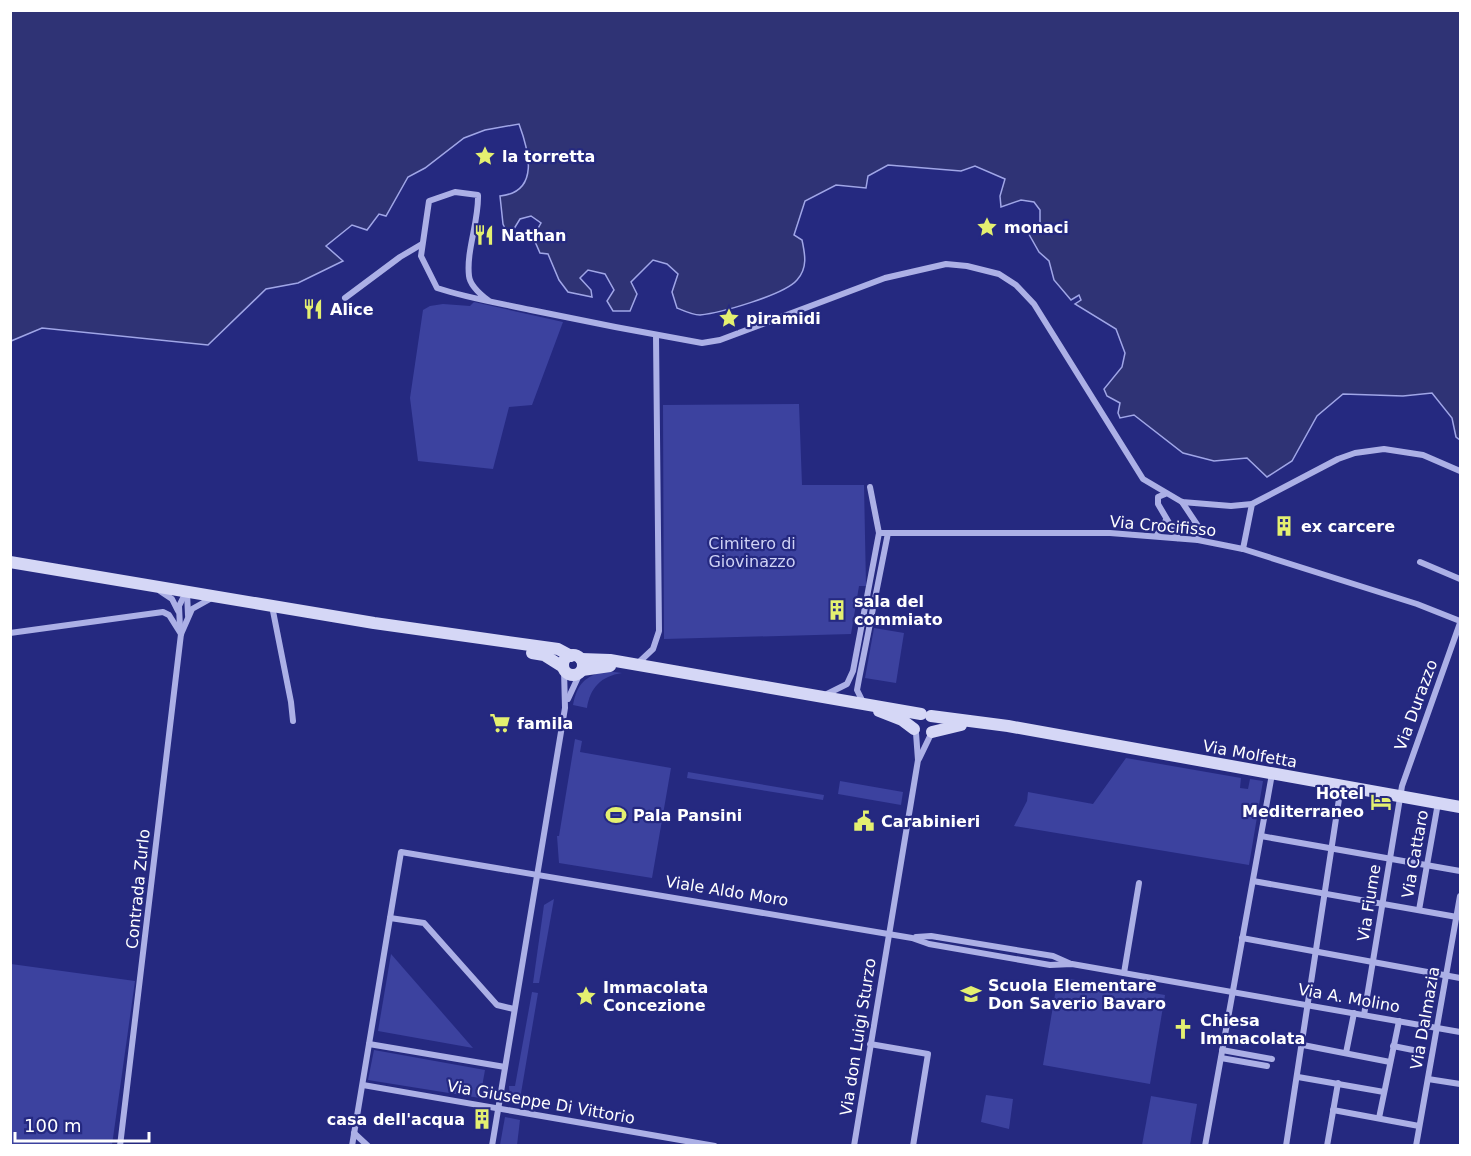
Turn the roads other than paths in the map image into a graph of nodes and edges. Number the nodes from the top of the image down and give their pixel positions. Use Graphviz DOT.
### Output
graph roads {
  1 [pos="423,244"];
  2 [pos="345,298"];
  3 [pos="489,301"];
  4 [pos="656,335"];
  5 [pos="1461,471"];
  6 [pos="870,487"];
  7 [pos="1166,494"];
  8 [pos="1182,502"];
  9 [pos="1252,504"];
  10 [pos="1166,520"];
  11 [pos="888,532"];
  12 [pos="879,533"];
  13 [pos="1157,536"];
  14 [pos="1178,538"];
  15 [pos="1198,540"];
  16 [pos="1243,549"];
  17 [pos="10,562"];
  18 [pos="1420,562"];
  19 [pos="1461,579"];
  20 [pos="140,584"];
  21 [pos="186,591"];
  22 [pos="224,597"];
  23 [pos="272,605"];
  24 [pos="178,611"];
  25 [pos="188,615"];
  26 [pos="1461,622"];
  27 [pos="374,623"];
  28 [pos="10,633"];
  29 [pos="181,634"];
  30 [pos="578,664"];
  31 [pos="637,664"];
  32 [pos="563,669"];
  33 [pos="824,695"];
  34 [pos="864,702"];
  35 [pos="565,708"];
  36 [pos="926,715"];
  37 [pos="292,721"];
  38 [pos="915,731"];
  39 [pos="932,732"];
  40 [pos="1034,733"];
  41 [pos="918,760"];
  42 [pos="1272,774"];
  43 [pos="1341,786"];
  44 [pos="1400,797"];
  45 [pos="1438,803"];
  46 [pos="1461,807"];
  47 [pos="1261,836"];
  48 [pos="1331,848"];
  49 [pos="1390,858"];
  50 [pos="1427,865"];
  51 [pos="1461,871"];
  52 [pos="537,874"];
  53 [pos="1253,881"];
  54 [pos="1138,883"];
  55 [pos="1324,894"];
  56 [pos="1461,896"];
  57 [pos="1382,904"];
  58 [pos="1419,910"];
  59 [pos="390,918"];
  60 [pos="1458,921"];
  61 [pos="890,934"];
  62 [pos="1242,938"];
  63 [pos="1315,951"];
  64 [pos="1372,962"];
  65 [pos="1124,973"];
  66 [pos="1446,975"];
  67 [pos="1461,978"];
  68 [pos="1233,991"];
  69 [pos="1307,1004"];
  70 [pos="514,1009"];
  71 [pos="1354,1013"];
  72 [pos="1364,1014"];
  73 [pos="1399,1021"];
  74 [pos="1437,1028"];
  75 [pos="1461,1032"];
  76 [pos="369,1044"];
  77 [pos="870,1044"];
  78 [pos="1303,1046"];
  79 [pos="1394,1047"];
  80 [pos="1222,1050"];
  81 [pos="1413,1050"];
  82 [pos="1346,1053"];
  83 [pos="1221,1058"];
  84 [pos="1272,1059"];
  85 [pos="1390,1062"];
  86 [pos="1267,1066"];
  87 [pos="505,1067"];
  88 [pos="1298,1077"];
  89 [pos="1428,1079"];
  90 [pos="1338,1083"];
  91 [pos="1461,1084"];
  92 [pos="363,1085"];
  93 [pos="1384,1092"];
  94 [pos="498,1108"];
  95 [pos="1333,1110"];
  96 [pos="1379,1118"];
  97 [pos="1419,1126"];
  98 [pos="354,1133"];
  99 [pos="120,1146"];
  100 [pos="352,1146"];
  101 [pos="368,1146"];
  102 [pos="492,1146"];
  103 [pos="715,1146"];
  104 [pos="854,1146"];
  105 [pos="913,1146"];
  106 [pos="1205,1146"];
  107 [pos="1286,1146"];
  108 [pos="1327,1146"];
  109 [pos="1416,1146"];
  1 -- 2 [label="street"];
  1 -- 3 [label="street"];
  1 -- 3 [label="street"];
  3 -- 4 [label="street"];
  4 -- 7 [label="street"];
  4 -- 31 [label="street"];
  5 -- 9 [label="street"];
  6 -- 12 [label="street"];
  7 -- 8 [label="street"];
  7 -- 10 [label="street"];
  8 -- 9 [label="street"];
  8 -- 15 [label="street"];
  9 -- 16 [label="street"];
  10 -- 13 [label="street"];
  10 -- 14 [label="street"];
  11 -- 12 [label="street, Via Crocifisso"];
  11 -- 13 [label="street, Via Crocifisso"];
  11 -- 34 [label="street"];
  12 -- 33 [label="street"];
  13 -- 14 [label="street, Via Crocifisso"];
  14 -- 15 [label="street, Via Crocifisso"];
  15 -- 16 [label="street, Via Crocifisso"];
  16 -- 26 [label="street, Via Crocifisso"];
  17 -- 20 [label="main road"];
  18 -- 19 [label="street"];
  20 -- 21 [label="main road"];
  20 -- 24 [label="street"];
  21 -- 22 [label="main road"];
  21 -- 24 [label="street"];
  21 -- 25 [label="street"];
  22 -- 23 [label="main road"];
  22 -- 25 [label="street"];
  23 -- 27 [label="main road"];
  23 -- 37 [label="street"];
  24 -- 29 [label="street"];
  25 -- 29 [label="street"];
  26 -- 44 [label="street, Via Durazzo"];
  27 -- 30 [label="main road"];
  27 -- 32 [label="main road"];
  28 -- 29 [label="street"];
  29 -- 99 [label="street, Contrada Zurlo"];
  30 -- 31 [label="main road"];
  30 -- 32 [label="main road"];
  30 -- 32 [label="main road"];
  30 -- 35 [label="street"];
  30 -- 38 [label="main road"];
  31 -- 33 [label="main road"];
  32 -- 35 [label="street"];
  33 -- 34 [label="main road"];
  34 -- 36 [label="main road"];
  35 -- 52 [label="street"];
  36 -- 38 [label="main road"];
  36 -- 39 [label="main road"];
  36 -- 40 [label="main road"];
  38 -- 39 [label="main road"];
  38 -- 41 [label="street"];
  39 -- 40 [label="main road"];
  39 -- 41 [label="street"];
  40 -- 42 [label="main road, Via Molfetta"];
  41 -- 61 [label="street, Via don Luigi Sturzo"];
  42 -- 43 [label="main road, Via Molfetta"];
  42 -- 47 [label="street"];
  43 -- 44 [label="main road, Via Molfetta"];
  43 -- 48 [label="street"];
  44 -- 45 [label="main road, Via Molfetta"];
  44 -- 49 [label="street, Via Fiume"];
  45 -- 46 [label="main road, Via Molfetta"];
  45 -- 50 [label="street, Via Cattaro"];
  47 -- 48 [label="street"];
  47 -- 53 [label="street"];
  48 -- 49 [label="street"];
  48 -- 55 [label="street"];
  49 -- 50 [label="street"];
  49 -- 57 [label="street, Via Fiume"];
  50 -- 51 [label="street"];
  50 -- 58 [label="street, Via Cattaro"];
  52 -- 59 [label="street, Viale Aldo Moro"];
  52 -- 61 [label="street, Viale Aldo Moro"];
  52 -- 70 [label="street"];
  53 -- 55 [label="street"];
  53 -- 62 [label="street"];
  54 -- 65 [label="street"];
  55 -- 57 [label="street"];
  55 -- 63 [label="street"];
  56 -- 60 [label="street, Via Dalmazia"];
  57 -- 58 [label="street"];
  57 -- 64 [label="street, Via Fiume"];
  58 -- 60 [label="street"];
  59 -- 70 [label="street"];
  59 -- 76 [label="street"];
  60 -- 66 [label="street, Via Dalmazia"];
  61 -- 65 [label="street, Viale Aldo Moro"];
  61 -- 77 [label="street, Via don Luigi Sturzo"];
  62 -- 63 [label="street"];
  62 -- 68 [label="street"];
  63 -- 64 [label="street"];
  63 -- 69 [label="street"];
  64 -- 66 [label="street"];
  64 -- 72 [label="street, Via Fiume"];
  65 -- 68 [label="street, Viale Aldo Moro"];
  66 -- 67 [label="street"];
  66 -- 74 [label="street, Via Dalmazia"];
  68 -- 69 [label="street, Via A. Molino"];
  68 -- 80 [label="street"];
  69 -- 71 [label="street, Via A. Molino"];
  69 -- 78 [label="street"];
  70 -- 87 [label="street"];
  71 -- 72 [label="street, Via A. Molino"];
  71 -- 82 [label="street"];
  72 -- 73 [label="street, Via A. Molino"];
  73 -- 74 [label="street, Via A. Molino"];
  73 -- 79 [label="street"];
  74 -- 75 [label="street, Via A. Molino"];
  74 -- 89 [label="street, Via Dalmazia"];
  76 -- 87 [label="street"];
  76 -- 92 [label="street"];
  77 -- 104 [label="street, Via don Luigi Sturzo"];
  77 -- 105 [label="street"];
  78 -- 82 [label="street"];
  78 -- 88 [label="street"];
  79 -- 81 [label="street"];
  79 -- 85 [label="street"];
  80 -- 83 [label="street"];
  80 -- 84 [label="street"];
  82 -- 85 [label="street"];
  83 -- 86 [label="street"];
  83 -- 106 [label="street"];
  85 -- 93 [label="street"];
  87 -- 94 [label="street"];
  88 -- 90 [label="street"];
  88 -- 107 [label="street"];
  89 -- 91 [label="street"];
  89 -- 97 [label="street, Via Dalmazia"];
  90 -- 93 [label="street"];
  90 -- 95 [label="street"];
  92 -- 94 [label="street, Via Giuseppe Di Vittorio"];
  92 -- 98 [label="street"];
  93 -- 96 [label="street"];
  94 -- 102 [label="street"];
  94 -- 103 [label="street, Via Giuseppe Di Vittorio"];
  95 -- 96 [label="street"];
  95 -- 108 [label="street"];
  96 -- 97 [label="street"];
  97 -- 109 [label="street, Via Dalmazia"];
  98 -- 100 [label="street"];
  98 -- 101 [label="street"];
}
